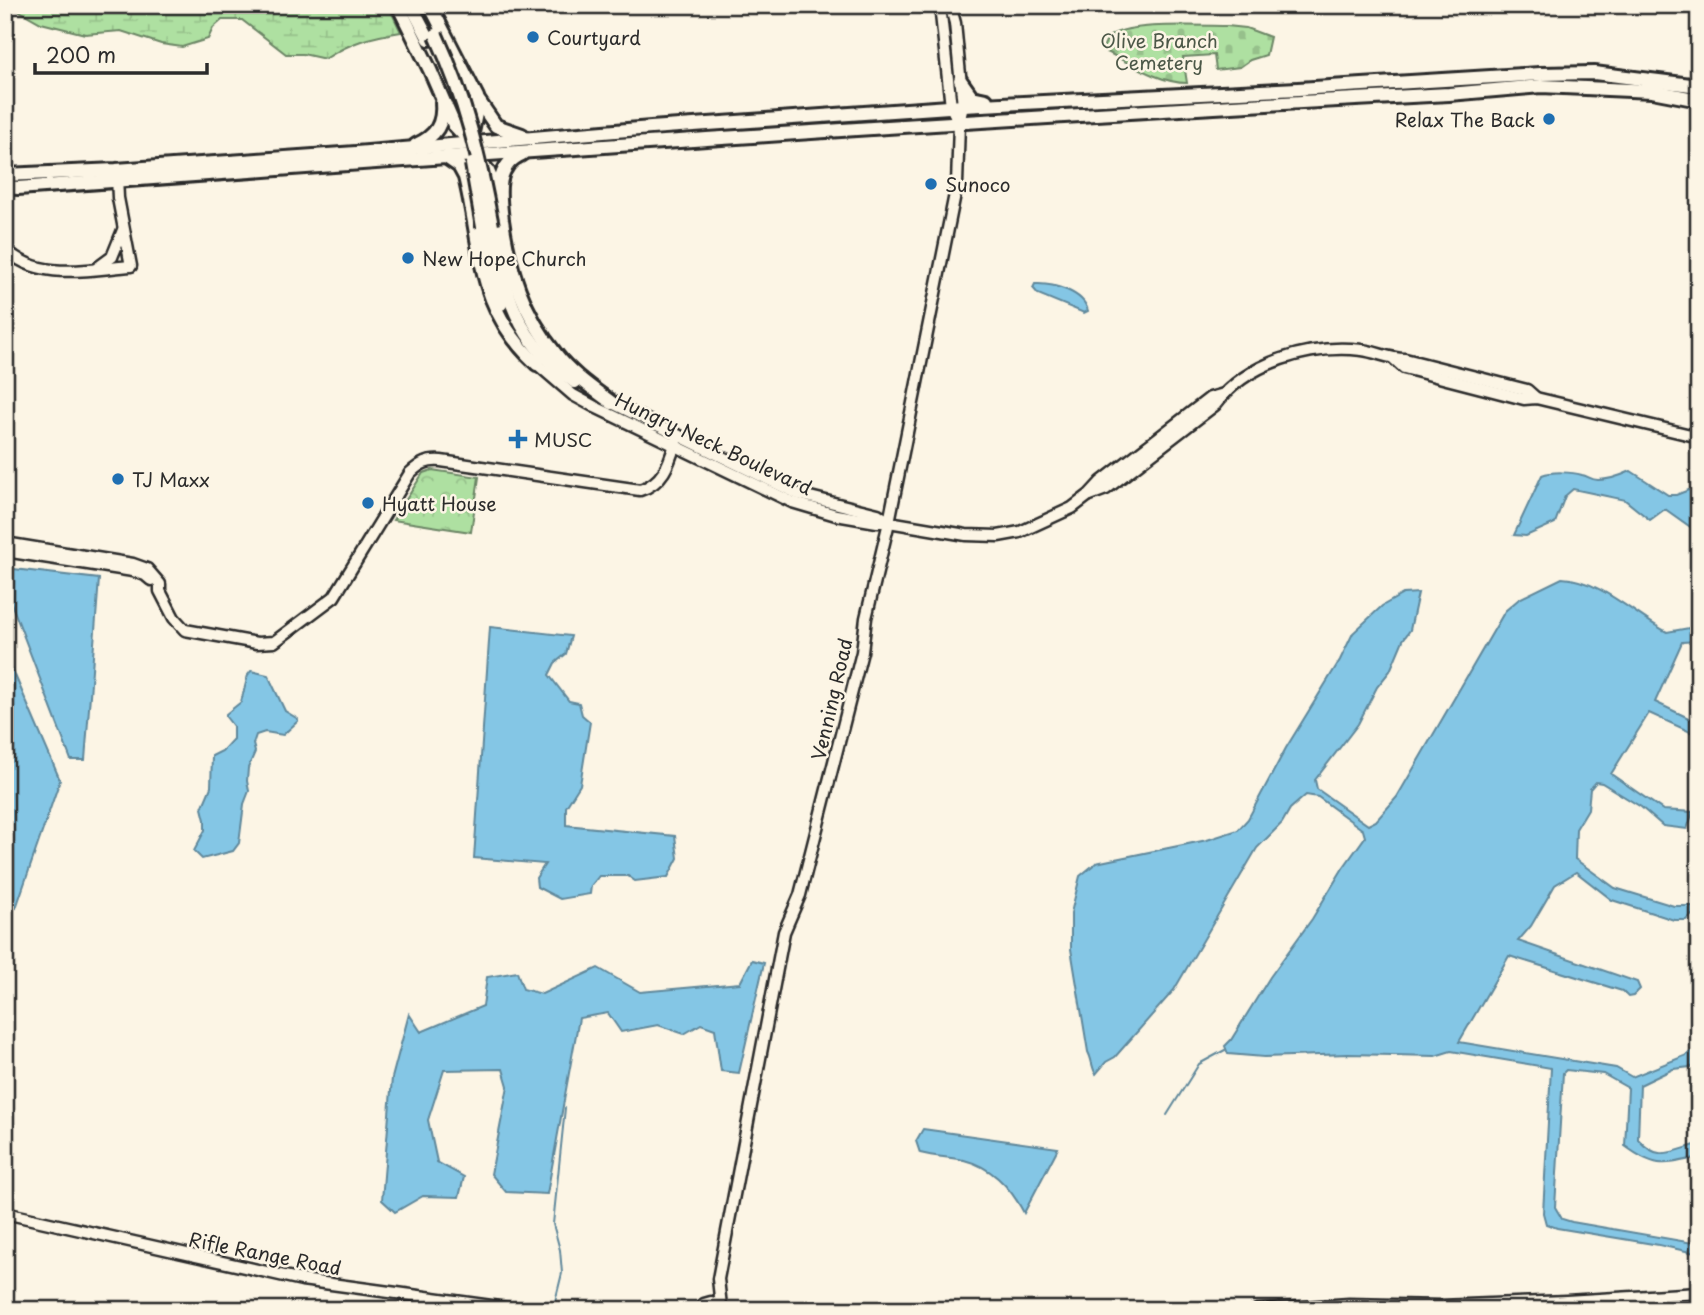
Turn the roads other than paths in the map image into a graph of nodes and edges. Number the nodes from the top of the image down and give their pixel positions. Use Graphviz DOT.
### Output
graph roads {
  1 [pos="398,5"];
  2 [pos="411,5"];
  3 [pos="421,5"];
  4 [pos="430,5"];
  5 [pos="940,5"];
  6 [pos="950,5"];
  7 [pos="433,37"];
  8 [pos="961,80"];
  9 [pos="1699,86"];
  10 [pos="477,97"];
  11 [pos="442,98"];
  12 [pos="1699,100"];
  13 [pos="1010,103"];
  14 [pos="957,106"];
  15 [pos="959,123"];
  16 [pos="532,137"];
  17 [pos="410,148"];
  18 [pos="472,149"];
  19 [pos="529,151"];
  20 [pos="446,157"];
  21 [pos="5,175"];
  22 [pos="117,176"];
  23 [pos="467,185"];
  24 [pos="5,187"];
  25 [pos="499,195"];
  26 [pos="124,227"];
  27 [pos="488,227"];
  28 [pos="5,248"];
  29 [pos="96,268"];
  30 [pos="537,364"];
  31 [pos="612,403"];
  32 [pos="678,435"];
  33 [pos="1699,437"];
  34 [pos="674,446"];
  35 [pos="889,522"];
  36 [pos="5,543"];
  37 [pos="5,551"];
  38 [pos="162,594"];
  39 [pos="5,1213"];
  40 [pos="718,1279"];
  41 [pos="1699,1293"];
  42 [pos="699,1308"];
  43 [pos="724,1308"];
  44 [pos="521,1310"];
  45 [pos="1257,1310"];
  1 -- 11 [label="highway"];
  2 -- 7 [label="highway"];
  3 -- 7 [label="highway"];
  4 -- 10 [label="highway"];
  5 -- 14 [label="main road"];
  6 -- 8 [label="main road"];
  7 -- 27 [label="highway, bridge"];
  8 -- 13 [label="highway"];
  8 -- 14 [label="main road"];
  9 -- 13 [label="highway"];
  10 -- 16 [label="highway"];
  10 -- 18 [label="highway"];
  11 -- 17 [label="highway"];
  11 -- 18 [label="highway"];
  12 -- 15 [label="highway"];
  13 -- 14 [label="highway"];
  14 -- 15 [label="main road, Venning Road"];
  14 -- 16 [label="highway"];
  15 -- 19 [label="highway"];
  15 -- 35 [label="main road, Venning Road"];
  16 -- 18 [label="highway"];
  17 -- 18 [label="highway"];
  17 -- 22 [label="highway"];
  18 -- 19 [label="highway"];
  18 -- 20 [label="highway"];
  18 -- 23 [label="highway"];
  18 -- 25 [label="highway"];
  19 -- 25 [label="highway"];
  20 -- 22 [label="highway"];
  20 -- 23 [label="highway"];
  21 -- 22 [label="highway"];
  22 -- 24 [label="highway"];
  22 -- 26 [label="main road"];
  23 -- 30 [label="highway"];
  25 -- 31 [label="highway"];
  26 -- 29 [label="main road"];
  26 -- 29 [label="main road"];
  27 -- 30 [label="highway"];
  27 -- 31 [label="highway"];
  28 -- 29 [label="main road"];
  30 -- 34 [label="main road, Hungry Neck Boulevard"];
  31 -- 32 [label="main road, Hungry Neck Boulevard"];
  32 -- 34 [label="main road"];
  32 -- 35 [label="main road, Hungry Neck Boulevard"];
  33 -- 35 [label="main road, Hungry Neck Boulevard"];
  34 -- 35 [label="main road, Hungry Neck Boulevard"];
  34 -- 38 [label="main road"];
  35 -- 40 [label="main road, Venning Road"];
  36 -- 38 [label="main road"];
  37 -- 38 [label="main road"];
  39 -- 44 [label="main road, Rifle Range Road"];
  40 -- 42 [label="main road, Venning Road"];
  40 -- 43 [label="main road, Venning Road"];
  41 -- 45 [label="main road"];
  42 -- 43 [label="main road"];
}
